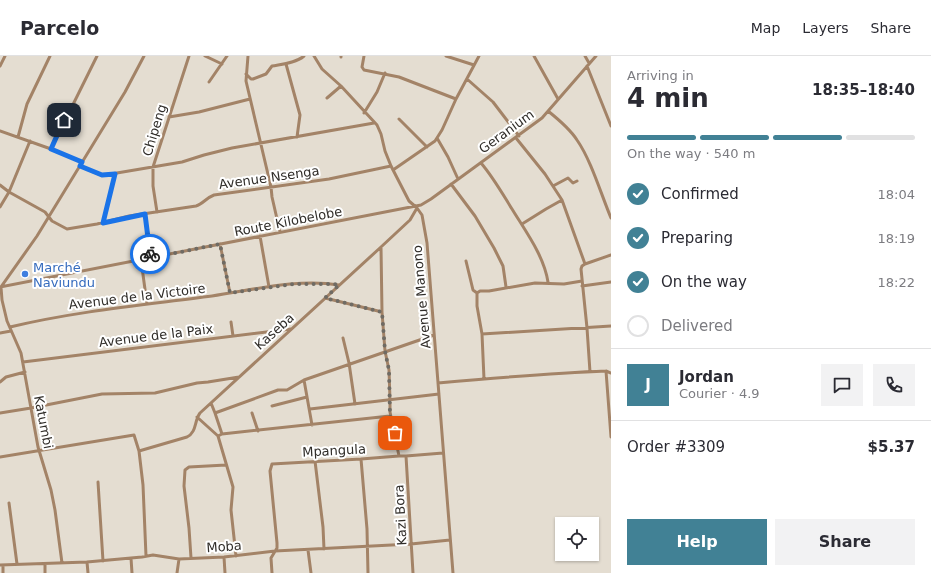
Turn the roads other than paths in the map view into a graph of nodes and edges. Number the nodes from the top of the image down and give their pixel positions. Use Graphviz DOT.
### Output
graph roads {
  1 [pos="5,56"];
  2 [pos="50,56"];
  3 [pos="97,56"];
  4 [pos="144,56"];
  5 [pos="189,56"];
  6 [pos="206,56"];
  7 [pos="227,56"];
  8 [pos="248,56"];
  9 [pos="304,56"];
  10 [pos="314,56"];
  11 [pos="364,56"];
  12 [pos="446,56"];
  13 [pos="479,56"];
  14 [pos="534,56"];
  15 [pos="585,56"];
  16 [pos="596,56"];
  17 [pos="222,64"];
  18 [pos="286,64"];
  19 [pos="474,65"];
  20 [pos="588,65"];
  21 [pos="0,66"];
  22 [pos="385,73"];
  23 [pos="246,74"];
  24 [pos="467,79"];
  25 [pos="209,82"];
  26 [pos="341,86"];
  27 [pos="327,98"];
  28 [pos="250,99"];
  29 [pos="456,99"];
  30 [pos="558,99"];
  31 [pos="548,111"];
  32 [pos="364,112"];
  33 [pos="169,117"];
  34 [pos="399,119"];
  35 [pos="374,123"];
  36 [pos="611,126"];
  37 [pos="0,131"];
  38 [pos="18,137"];
  39 [pos="297,137"];
  40 [pos="518,137"];
  41 [pos="437,138"];
  42 [pos="30,141"];
  43 [pos="261,144"];
  44 [pos="428,147"];
  45 [pos="51,149"];
  46 [pos="82,162"];
  47 [pos="481,163"];
  48 [pos="80,166"];
  49 [pos="392,166"];
  50 [pos="153,167"];
  51 [pos="393,170"];
  52 [pos="115,174"];
  53 [pos="458,179"];
  54 [pos="577,181"];
  55 [pos="451,184"];
  56 [pos="0,185"];
  57 [pos="553,186"];
  58 [pos="271,187"];
  59 [pos="9,192"];
  60 [pos="562,200"];
  61 [pos="0,207"];
  62 [pos="416,207"];
  63 [pos="157,212"];
  64 [pos="145,214"];
  65 [pos="49,216"];
  66 [pos="611,218"];
  67 [pos="103,223"];
  68 [pos="522,224"];
  69 [pos="280,232"];
  70 [pos="260,236"];
  71 [pos="220,244"];
  72 [pos="381,247"];
  73 [pos="611,255"];
  74 [pos="151,258"];
  75 [pos="140,260"];
  76 [pos="466,261"];
  77 [pos="584,264"];
  78 [pos="582,281"];
  79 [pos="548,282"];
  80 [pos="611,282"];
  81 [pos="339,285"];
  82 [pos="582,286"];
  83 [pos="0,287"];
  84 [pos="269,287"];
  85 [pos="506,287"];
  86 [pos="230,293"];
  87 [pos="477,293"];
  88 [pos="325,298"];
  89 [pos="147,304"];
  90 [pos="382,312"];
  91 [pos="231,322"];
  92 [pos="611,326"];
  93 [pos="10,327"];
  94 [pos="587,328"];
  95 [pos="291,329"];
  96 [pos="12,331"];
  97 [pos="0,333"];
  98 [pos="482,334"];
  99 [pos="434,335"];
  100 [pos="233,336"];
  101 [pos="343,338"];
  102 [pos="385,351"];
  103 [pos="23,362"];
  104 [pos="349,363"];
  105 [pos="606,371"];
  106 [pos="25,372"];
  107 [pos="590,372"];
  108 [pos="611,373"];
  109 [pos="239,377"];
  110 [pos="484,378"];
  111 [pos="304,380"];
  112 [pos="0,382"];
  113 [pos="438,383"];
  114 [pos="439,394"];
  115 [pos="307,396"];
  116 [pos="390,400"];
  117 [pos="211,403"];
  118 [pos="355,404"];
  119 [pos="272,406"];
  120 [pos="31,408"];
  121 [pos="310,409"];
  122 [pos="0,413"];
  123 [pos="215,413"];
  124 [pos="252,413"];
  125 [pos="390,416"];
  126 [pos="197,417"];
  127 [pos="610,418"];
  128 [pos="312,425"];
  129 [pos="258,431"];
  130 [pos="220,435"];
  131 [pos="611,437"];
  132 [pos="39,450"];
  133 [pos="139,451"];
  134 [pos="443,453"];
  135 [pos="398,456"];
  136 [pos="406,456"];
  137 [pos="0,457"];
  138 [pos="361,459"];
  139 [pos="315,461"];
  140 [pos="226,465"];
  141 [pos="98,482"];
  142 [pos="9,503"];
  143 [pos="450,540"];
  144 [pos="411,544"];
  145 [pos="368,547"];
  146 [pos="324,549"];
  147 [pos="308,550"];
  148 [pos="275,551"];
  149 [pos="146,556"];
  150 [pos="236,556"];
  151 [pos="224,557"];
  152 [pos="131,558"];
  153 [pos="191,558"];
  154 [pos="179,559"];
  155 [pos="102,560"];
  156 [pos="87,562"];
  157 [pos="62,563"];
  158 [pos="17,564"];
  159 [pos="45,564"];
  160 [pos="2,565"];
  161 [pos="3,573"];
  162 [pos="45,573"];
  163 [pos="88,573"];
  164 [pos="132,573"];
  165 [pos="177,573"];
  166 [pos="225,573"];
  167 [pos="272,573"];
  168 [pos="311,573"];
  169 [pos="368,573"];
  170 [pos="413,573"];
  171 [pos="453,573"];
  1 -- 21 [label="street"];
  2 -- 38 [label="street"];
  3 -- 45 [label="street"];
  4 -- 46 [label="street"];
  5 -- 33 [label="street, Chipeng"];
  6 -- 17 [label="street"];
  7 -- 17 [label="street"];
  8 -- 23 [label="street"];
  9 -- 18 [label="street"];
  10 -- 26 [label="street, Avenue Manono"];
  11 -- 22 [label="street"];
  12 -- 19 [label="street"];
  13 -- 19 [label="street"];
  14 -- 30 [label="street"];
  15 -- 20 [label="street"];
  16 -- 20 [label="street, Geranium"];
  17 -- 25 [label="street"];
  18 -- 23 [label="street"];
  18 -- 39 [label="street"];
  19 -- 24 [label="street"];
  20 -- 30 [label="street, Geranium"];
  20 -- 36 [label="street"];
  22 -- 29 [label="street"];
  22 -- 32 [label="street"];
  23 -- 28 [label="street"];
  24 -- 29 [label="street"];
  24 -- 40 [label="street"];
  26 -- 27 [label="street"];
  26 -- 32 [label="street, Avenue Manono"];
  28 -- 33 [label="street"];
  28 -- 43 [label="street"];
  29 -- 41 [label="street"];
  30 -- 31 [label="street, Geranium"];
  31 -- 40 [label="street, Geranium"];
  31 -- 66 [label="street"];
  32 -- 35 [label="street, Avenue Manono"];
  33 -- 50 [label="street, Chipeng"];
  34 -- 44 [label="street"];
  35 -- 39 [label="street"];
  35 -- 49 [label="street, Avenue Manono"];
  37 -- 38 [label="street"];
  38 -- 42 [label="street"];
  39 -- 43 [label="street"];
  40 -- 47 [label="street, Geranium"];
  40 -- 57 [label="street"];
  41 -- 44 [label="street"];
  41 -- 53 [label="street"];
  42 -- 45 [label="street"];
  42 -- 59 [label="street"];
  43 -- 50 [label="street"];
  43 -- 58 [label="street"];
  44 -- 51 [label="street"];
  45 -- 46 [label="street"];
  46 -- 48 [label="street"];
  47 -- 53 [label="street, Geranium"];
  47 -- 68 [label="street"];
  48 -- 52 [label="street"];
  48 -- 65 [label="street"];
  49 -- 51 [label="street, Avenue Manono"];
  49 -- 58 [label="street, Avenue Nsenga"];
  50 -- 52 [label="street"];
  50 -- 63 [label="street, Chipeng"];
  51 -- 62 [label="street, Avenue Manono"];
  52 -- 67 [label="street"];
  53 -- 55 [label="street, Geranium"];
  54 -- 57 [label="street"];
  55 -- 62 [label="street, Geranium"];
  55 -- 85 [label="street"];
  56 -- 59 [label="street, Avenue Nsenga"];
  57 -- 60 [label="street"];
  58 -- 63 [label="street, Avenue Nsenga"];
  58 -- 69 [label="street"];
  59 -- 61 [label="street"];
  59 -- 65 [label="street, Avenue Nsenga"];
  60 -- 68 [label="street"];
  60 -- 77 [label="street"];
  62 -- 69 [label="street, Route Kilobelobe"];
  62 -- 72 [label="street, Kaseba"];
  62 -- 99 [label="street, Avenue Manono"];
  63 -- 64 [label="street, Avenue Nsenga"];
  64 -- 67 [label="street, Avenue Nsenga"];
  64 -- 74 [label="street"];
  65 -- 67 [label="street, Avenue Nsenga"];
  65 -- 83 [label="street"];
  68 -- 79 [label="street"];
  69 -- 70 [label="street, Route Kilobelobe"];
  70 -- 71 [label="street, Route Kilobelobe"];
  70 -- 84 [label="street"];
  71 -- 74 [label="street, Route Kilobelobe"];
  71 -- 86 [label="street"];
  72 -- 81 [label="street, Kaseba"];
  72 -- 90 [label="street"];
  73 -- 77 [label="street"];
  74 -- 75 [label="street, Route Kilobelobe"];
  75 -- 83 [label="street, Route Kilobelobe"];
  75 -- 89 [label="street"];
  76 -- 87 [label="street"];
  77 -- 78 [label="street"];
  78 -- 79 [label="street"];
  78 -- 82 [label="street"];
  79 -- 85 [label="street"];
  80 -- 82 [label="street"];
  81 -- 84 [label="street, Avenue de la Victoire"];
  81 -- 88 [label="street, Kaseba"];
  82 -- 94 [label="street"];
  83 -- 93 [label="street, Katumbi"];
  84 -- 86 [label="street, Avenue de la Victoire"];
  85 -- 87 [label="street"];
  86 -- 89 [label="street, Avenue de la Victoire"];
  87 -- 98 [label="street"];
  88 -- 90 [label="street"];
  88 -- 95 [label="street, Kaseba"];
  89 -- 93 [label="street, Avenue de la Victoire"];
  90 -- 102 [label="street"];
  91 -- 100 [label="street"];
  92 -- 94 [label="street"];
  93 -- 96 [label="street, Katumbi"];
  94 -- 98 [label="street"];
  94 -- 107 [label="street"];
  95 -- 100 [label="street, Avenue de la Paix"];
  95 -- 109 [label="street, Kaseba"];
  96 -- 97 [label="street"];
  96 -- 103 [label="street, Katumbi"];
  98 -- 110 [label="street"];
  99 -- 102 [label="street"];
  99 -- 113 [label="street, Avenue Manono"];
  100 -- 103 [label="street, Avenue de la Paix"];
  101 -- 104 [label="street"];
  102 -- 104 [label="street"];
  102 -- 116 [label="street"];
  103 -- 106 [label="street, Katumbi"];
  104 -- 111 [label="street"];
  104 -- 118 [label="street"];
  105 -- 107 [label="street"];
  105 -- 108 [label="street"];
  105 -- 127 [label="street"];
  106 -- 112 [label="street"];
  106 -- 120 [label="street, Katumbi"];
  107 -- 110 [label="street"];
  109 -- 117 [label="street, Kaseba"];
  109 -- 120 [label="street"];
  110 -- 113 [label="street"];
  111 -- 115 [label="street"];
  111 -- 123 [label="street"];
  113 -- 114 [label="street, Avenue Manono"];
  114 -- 116 [label="street"];
  114 -- 134 [label="street, Avenue Manono"];
  115 -- 119 [label="street"];
  115 -- 121 [label="street"];
  116 -- 118 [label="street"];
  116 -- 125 [label="street"];
  117 -- 123 [label="street"];
  117 -- 126 [label="street, Kaseba"];
  118 -- 121 [label="street"];
  120 -- 122 [label="street"];
  120 -- 132 [label="street, Katumbi"];
  121 -- 128 [label="street"];
  123 -- 130 [label="street"];
  124 -- 129 [label="street"];
  125 -- 128 [label="street"];
  125 -- 135 [label="street"];
  126 -- 130 [label="street"];
  126 -- 133 [label="street, Kaseba"];
  127 -- 131 [label="street"];
  128 -- 129 [label="street"];
  129 -- 130 [label="street"];
  130 -- 140 [label="street"];
  132 -- 133 [label="street"];
  132 -- 137 [label="street"];
  132 -- 157 [label="street, Katumbi"];
  133 -- 149 [label="street"];
  134 -- 136 [label="street, Mpangula"];
  134 -- 143 [label="street, Avenue Manono"];
  135 -- 136 [label="street, Mpangula"];
  135 -- 138 [label="street, Mpangula"];
  136 -- 144 [label="street, Kazi Bora"];
  138 -- 139 [label="street, Mpangula"];
  138 -- 145 [label="street"];
  139 -- 146 [label="street"];
  139 -- 148 [label="street, Mpangula"];
  140 -- 150 [label="street"];
  140 -- 153 [label="street"];
  141 -- 155 [label="street"];
  142 -- 158 [label="street"];
  143 -- 144 [label="street, Moba"];
  143 -- 171 [label="street, Avenue Manono"];
  144 -- 145 [label="street, Moba"];
  144 -- 170 [label="street, Kazi Bora"];
  145 -- 146 [label="street, Moba"];
  145 -- 169 [label="street"];
  146 -- 147 [label="street, Moba"];
  147 -- 148 [label="street, Moba"];
  147 -- 168 [label="street"];
  148 -- 150 [label="street, Moba"];
  148 -- 167 [label="street"];
  149 -- 152 [label="street, Moba"];
  149 -- 154 [label="street, Moba"];
  150 -- 151 [label="street, Moba"];
  151 -- 153 [label="street, Moba"];
  151 -- 166 [label="street"];
  152 -- 155 [label="street, Moba"];
  152 -- 164 [label="street"];
  153 -- 154 [label="street, Moba"];
  154 -- 165 [label="street"];
  155 -- 156 [label="street, Moba"];
  156 -- 157 [label="street, Moba"];
  156 -- 163 [label="street"];
  157 -- 159 [label="street, Moba"];
  158 -- 159 [label="street, Moba"];
  158 -- 160 [label="street, Moba"];
  159 -- 162 [label="street"];
  160 -- 161 [label="street"];
}
